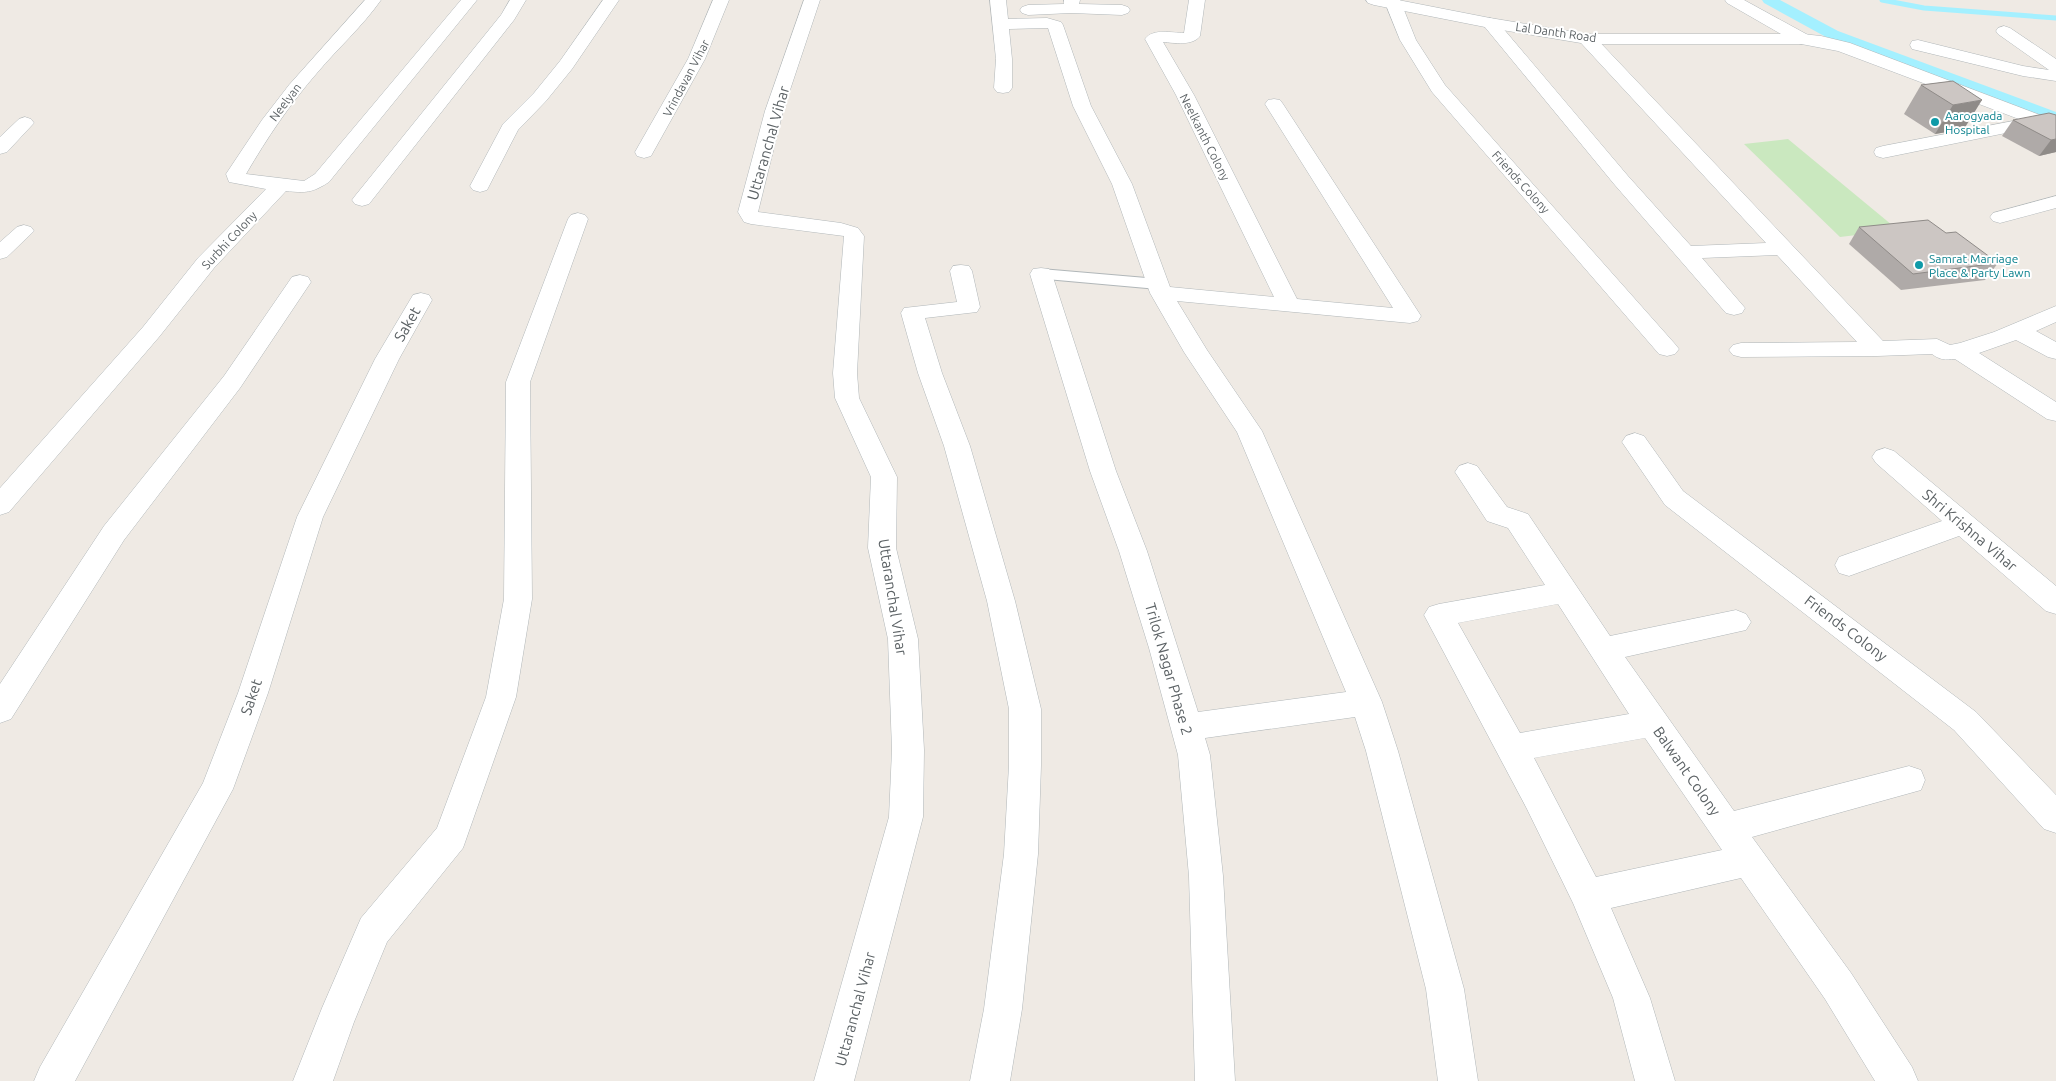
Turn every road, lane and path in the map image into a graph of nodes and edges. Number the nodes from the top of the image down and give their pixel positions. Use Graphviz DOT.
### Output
graph roads {
  1 [pos="373,0"];
  2 [pos="469,0"];
  3 [pos="518,0"];
  4 [pos="611,0"];
  5 [pos="721,0"];
  6 [pos="812,0"];
  7 [pos="1197,0"];
  8 [pos="1733,0"];
  9 [pos="1386,1"];
  10 [pos="1071,4"];
  11 [pos="1122,10"];
  12 [pos="1000,12"];
  13 [pos="1490,23"];
  14 [pos="2004,31"];
  15 [pos="1587,39"];
  16 [pos="1802,39"];
  17 [pos="1918,45"];
  18 [pos="2056,67"];
  19 [pos="2056,76"];
  20 [pos="1003,88"];
  21 [pos="1274,104"];
  22 [pos="26,123"];
  23 [pos="2048,124"];
  24 [pos="0,148"];
  25 [pos="644,152"];
  26 [pos="1882,152"];
  27 [pos="281,185"];
  28 [pos="480,186"];
  29 [pos="362,200"];
  30 [pos="2054,204"];
  31 [pos="2000,217"];
  32 [pos="578,219"];
  33 [pos="24,231"];
  34 [pos="1783,248"];
  35 [pos="0,253"];
  36 [pos="1685,253"];
  37 [pos="961,272"];
  38 [pos="1041,274"];
  39 [pos="300,282"];
  40 [pos="1159,289"];
  41 [pos="421,300"];
  42 [pos="1288,304"];
  43 [pos="1734,308"];
  44 [pos="2056,313"];
  45 [pos="2018,331"];
  46 [pos="1667,349"];
  47 [pos="1877,349"];
  48 [pos="1740,350"];
  49 [pos="1960,351"];
  50 [pos="2056,352"];
  51 [pos="2056,413"];
  52 [pos="1635,442"];
  53 [pos="1885,457"];
  54 [pos="1468,472"];
  55 [pos="0,505"];
  56 [pos="1963,524"];
  57 [pos="1849,565"];
  58 [pos="1566,592"];
  59 [pos="2056,603"];
  60 [pos="1736,622"];
  61 [pos="1604,649"];
  62 [pos="1366,702"];
  63 [pos="0,710"];
  64 [pos="1652,723"];
  65 [pos="1186,727"];
  66 [pos="1510,748"];
  67 [pos="1909,780"];
  68 [pos="2056,818"];
  69 [pos="1727,828"];
  70 [pos="1750,860"];
  71 [pos="1588,896"];
  72 [pos="54,1081"];
  73 [pos="313,1081"];
  74 [pos="834,1081"];
  75 [pos="990,1081"];
  76 [pos="1215,1081"];
  77 [pos="1458,1081"];
  78 [pos="1655,1081"];
  79 [pos="1898,1081"];
  1 -- 27 [label="street, Neelyan"];
  2 -- 27 [label="street"];
  3 -- 29 [label="street"];
  4 -- 28 [label="street"];
  5 -- 25 [label="street, Vrindavan Vihar"];
  6 -- 74 [label="street, Uttaranchal Vihar"];
  7 -- 42 [label="street, Neelkanth Colony"];
  8 -- 16 [label="street"];
  9 -- 13 [label="street, Lal Danth Road"];
  9 -- 46 [label="street, Friends Colony"];
  10 -- 11 [label="street"];
  10 -- 12 [label="street"];
  12 -- 20 [label="street"];
  12 -- 40 [label="street"];
  13 -- 15 [label="street, Lal Danth Road"];
  13 -- 36 [label="street"];
  14 -- 18 [label="street"];
  15 -- 16 [label="street, Lal Danth Road"];
  15 -- 34 [label="street"];
  16 -- 23 [label="street"];
  17 -- 19 [label="street"];
  21 -- 42 [label="street"];
  22 -- 24 [label="street"];
  23 -- 26 [label="street"];
  27 -- 55 [label="street, Surbhi Colony"];
  30 -- 31 [label="street"];
  32 -- 73 [label="street"];
  33 -- 35 [label="street"];
  34 -- 36 [label="street"];
  34 -- 47 [label="street"];
  36 -- 43 [label="street"];
  37 -- 75 [label="street"];
  38 -- 40 [label="street"];
  38 -- 65 [label="street, Trilok Nagar Phase 2"];
  39 -- 63 [label="street"];
  40 -- 42 [label="street"];
  40 -- 62 [label="street"];
  41 -- 72 [label="street, Saket"];
  44 -- 45 [label="street"];
  45 -- 49 [label="street"];
  45 -- 50 [label="street"];
  47 -- 48 [label="street"];
  47 -- 49 [label="street"];
  49 -- 51 [label="street"];
  52 -- 68 [label="street, Friends Colony"];
  53 -- 56 [label="street, Shri Krishna Vihar"];
  54 -- 58 [label="street, Balwant Colony"];
  56 -- 57 [label="street"];
  56 -- 59 [label="street, Shri Krishna Vihar"];
  58 -- 61 [label="street, Balwant Colony"];
  58 -- 66 [label="street"];
  60 -- 61 [label="street"];
  61 -- 64 [label="street, Balwant Colony"];
  62 -- 65 [label="street"];
  62 -- 77 [label="street"];
  64 -- 66 [label="street"];
  64 -- 69 [label="street, Balwant Colony"];
  65 -- 76 [label="street, Trilok Nagar Phase 2"];
  66 -- 71 [label="street"];
  67 -- 69 [label="street"];
  69 -- 70 [label="street, Balwant Colony"];
  70 -- 71 [label="street"];
  70 -- 79 [label="street, Balwant Colony"];
  71 -- 78 [label="street"];
}
